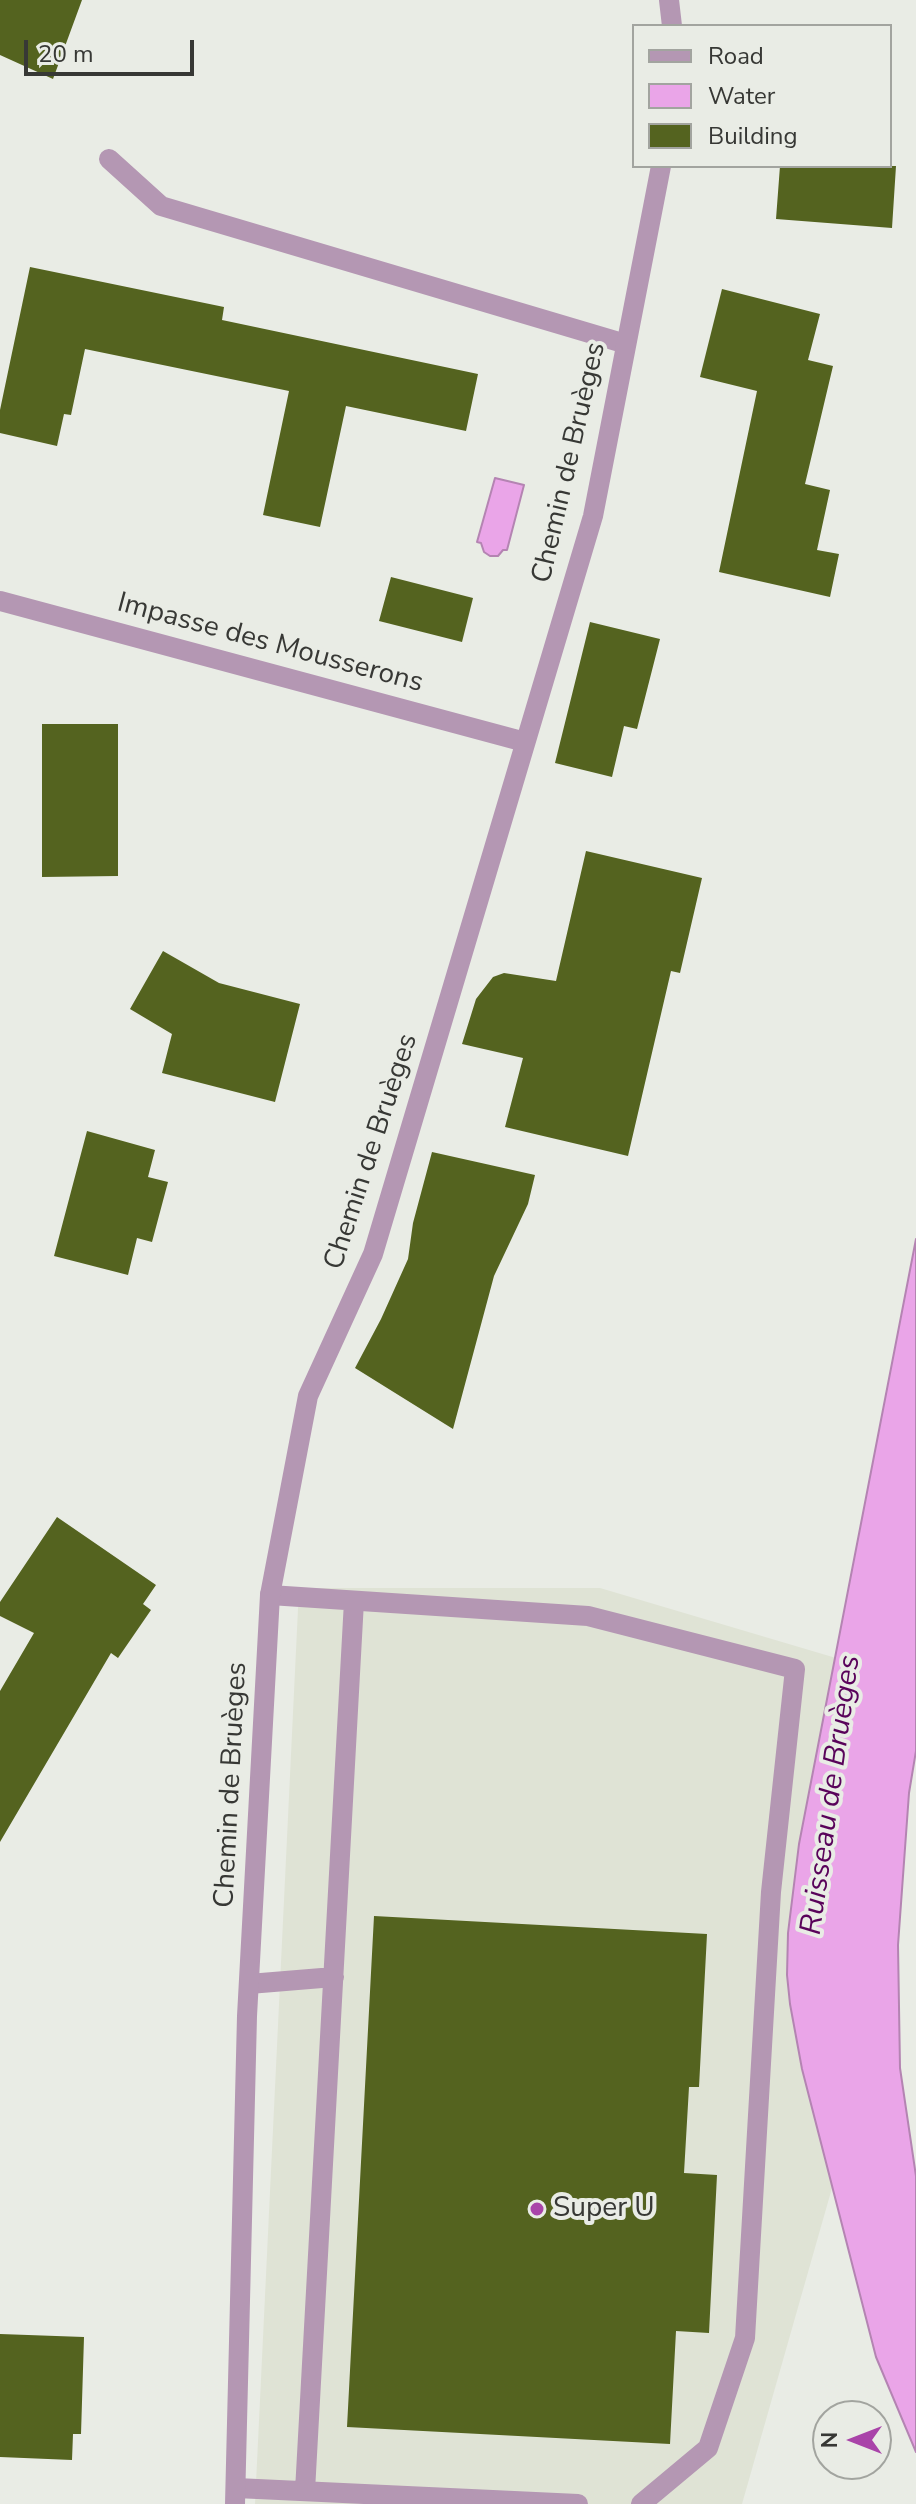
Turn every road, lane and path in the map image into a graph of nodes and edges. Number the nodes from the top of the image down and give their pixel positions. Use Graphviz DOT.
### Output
graph roads {
  1 [pos="669,0"];
  2 [pos="672,24"];
  3 [pos="109,159"];
  4 [pos="661,168"];
  5 [pos="626,344"];
  6 [pos="0,601"];
  7 [pos="525,742"];
  8 [pos="270,1595"];
  9 [pos="354,1601"];
  10 [pos="334,1977"];
  11 [pos="249,1984"];
  12 [pos="305,2491"];
  13 [pos="235,2496"];
  14 [pos="578,2504"];
  15 [pos="641,2504"];
  1 -- 2 [label="street"];
  3 -- 5 [label="street"];
  4 -- 5 [label="street, Chemin de Bruèges"];
  5 -- 7 [label="street, Chemin de Bruèges"];
  6 -- 7 [label="street, Impasse des Mousserons"];
  7 -- 8 [label="street, Chemin de Bruèges"];
  8 -- 9 [label="street"];
  8 -- 11 [label="street, Chemin de Bruèges"];
  9 -- 10 [label="street"];
  9 -- 15 [label="street"];
  10 -- 11 [label="street"];
  10 -- 12 [label="street"];
  11 -- 13 [label="street, Chemin de Bruèges"];
  12 -- 13 [label="street"];
  12 -- 14 [label="street"];
}
